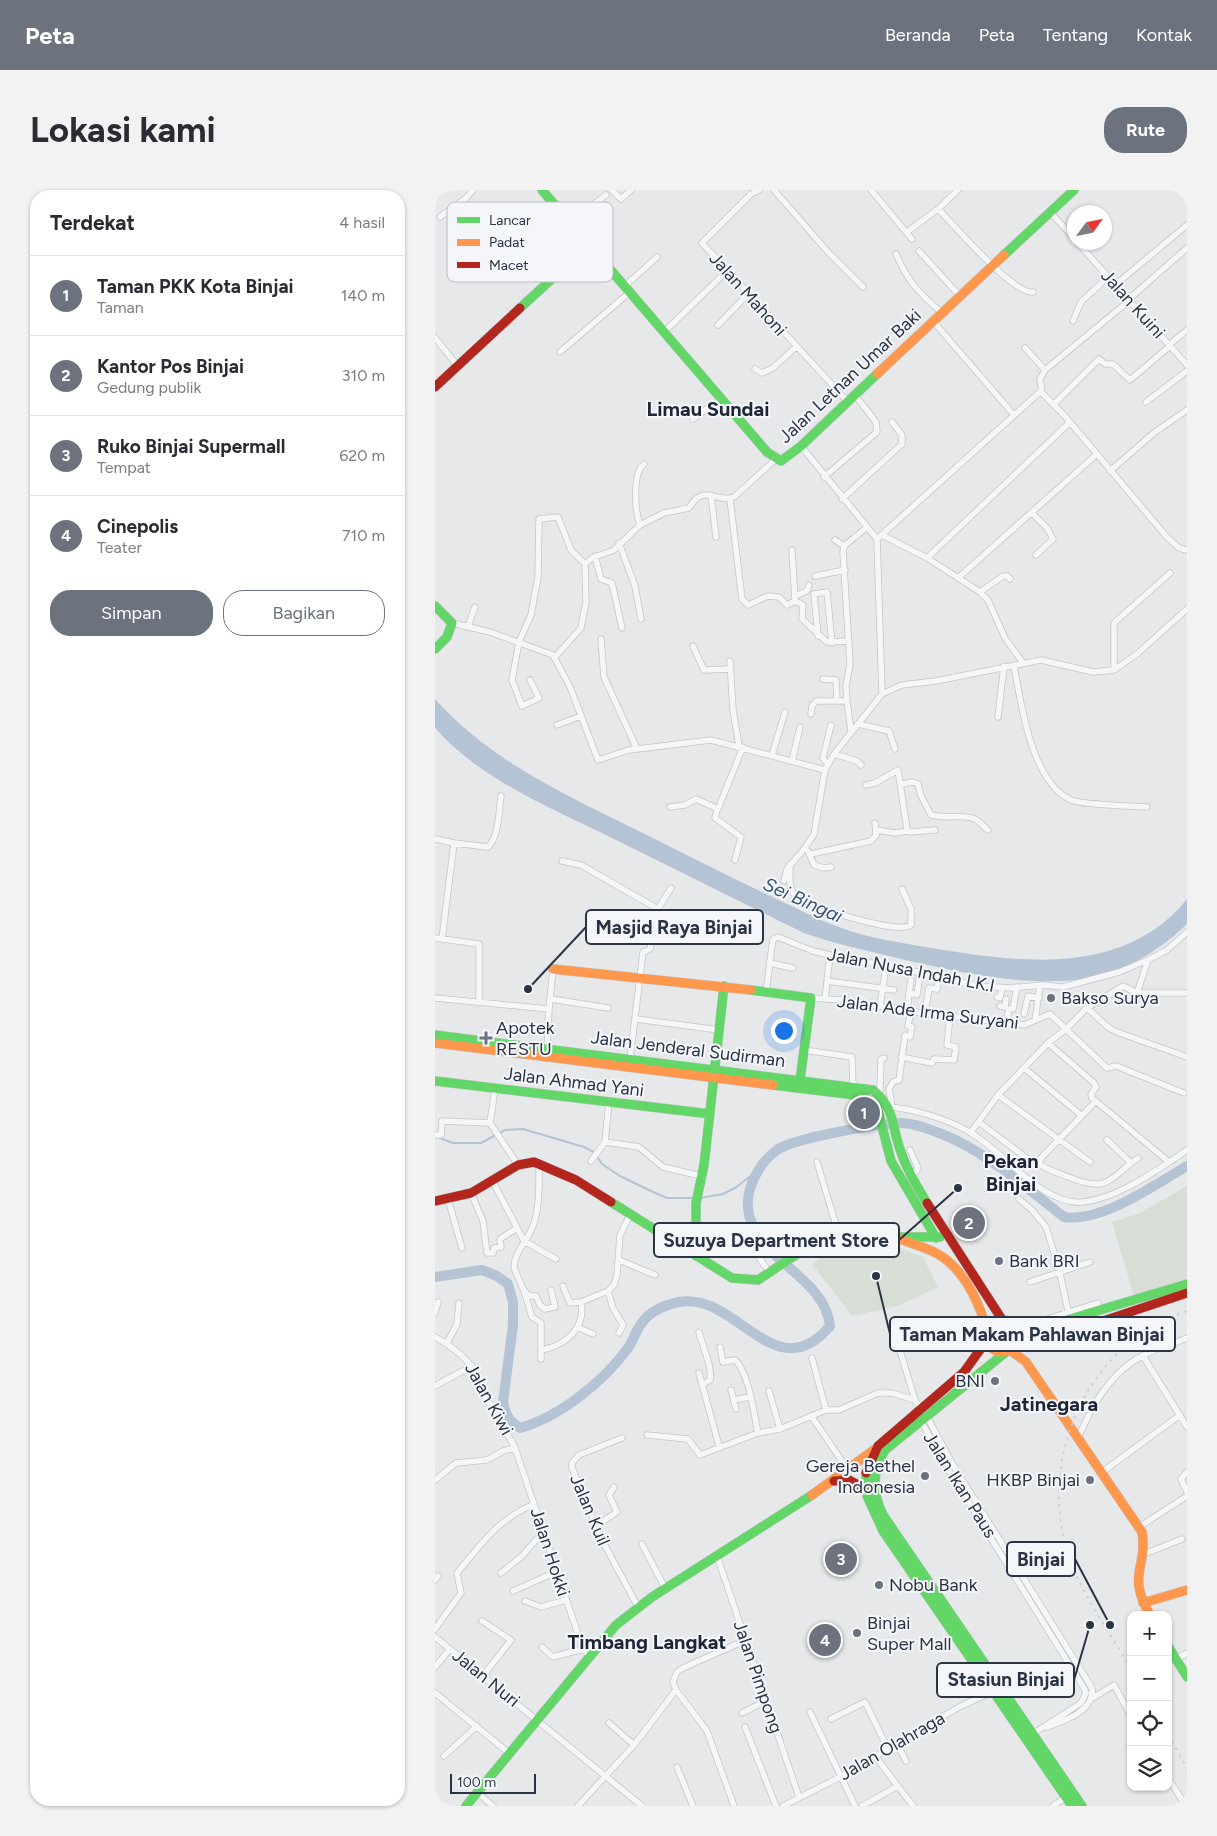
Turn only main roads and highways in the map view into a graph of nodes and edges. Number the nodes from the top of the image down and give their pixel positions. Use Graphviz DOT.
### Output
graph roads {
  1 [pos="1074,190"];
  2 [pos="545,191"];
  3 [pos="554,202"];
  4 [pos="613,273"];
  5 [pos="550,282"];
  6 [pos="435,387"];
  7 [pos="435,606"];
  8 [pos="435,649"];
  9 [pos="553,969"];
  10 [pos="724,986"];
  11 [pos="435,1035"];
  12 [pos="452,1041"];
  13 [pos="435,1043"];
  14 [pos="564,1055"];
  15 [pos="650,1066"];
  16 [pos="715,1074"];
  17 [pos="743,1077"];
  18 [pos="800,1080"];
  19 [pos="435,1081"];
  20 [pos="829,1088"];
  21 [pos="709,1114"];
  22 [pos="903,1149"];
  23 [pos="888,1150"];
  24 [pos="925,1200"];
  25 [pos="435,1202"];
  26 [pos="916,1205"];
  27 [pos="895,1237"];
  28 [pos="948,1237"];
  29 [pos="936,1238"];
  30 [pos="696,1256"];
  31 [pos="971,1272"];
  32 [pos="961,1279"];
  33 [pos="1187,1284"];
  34 [pos="1187,1294"];
  35 [pos="1096,1313"];
  36 [pos="1003,1321"];
  37 [pos="1099,1322"];
  38 [pos="1012,1324"];
  39 [pos="987,1336"];
  40 [pos="1010,1350"];
  41 [pos="921,1413"];
  42 [pos="878,1446"];
  43 [pos="831,1481"];
  44 [pos="864,1488"];
  45 [pos="922,1581"];
  46 [pos="1187,1590"];
  47 [pos="1143,1603"];
  48 [pos="1148,1611"];
  49 [pos="1172,1652"];
  50 [pos="1187,1678"];
  51 [pos="1069,1795"];
  52 [pos="466,1806"];
  53 [pos="1072,1806"];
  54 [pos="1081,1806"];
  1 -- 4 [label="main road, Jalan Letnan Umar Baki"];
  2 -- 3 [label="main road, Jalan Letnan Umar Baki"];
  5 -- 6 [label="main road"];
  7 -- 8 [label="main road"];
  9 -- 10 [label="main road"];
  10 -- 16 [label="main road"];
  10 -- 18 [label="main road"];
  11 -- 12 [label="main road, Jalan Jenderal Sudirman"];
  12 -- 13 [label="main road, Jalan Jenderal Sudirman"];
  12 -- 14 [label="main road, Jalan Jenderal Sudirman"];
  12 -- 14 [label="main road, Jalan Jenderal Sudirman"];
  14 -- 15 [label="main road, Jalan Jenderal Sudirman"];
  14 -- 15 [label="main road, Jalan Jenderal Sudirman"];
  15 -- 16 [label="main road, Jalan Jenderal Sudirman"];
  16 -- 17 [label="main road, Jalan Jenderal Sudirman"];
  16 -- 21 [label="main road"];
  17 -- 18 [label="main road, Jalan Jenderal Sudirman"];
  17 -- 20 [label="main road, Jalan Jenderal Sudirman"];
  18 -- 20 [label="main road, Jalan Jenderal Sudirman"];
  19 -- 21 [label="main road, Jalan Ahmad Yani"];
  20 -- 22 [label="main road, Jalan Jenderal Sudirman"];
  20 -- 23 [label="main road, Jalan Jenderal Sudirman"];
  21 -- 30 [label="main road"];
  22 -- 23 [label="main road"];
  22 -- 24 [label="main road"];
  23 -- 26 [label="main road, Jalan Jenderal Sudirman"];
  24 -- 26 [label="main road"];
  24 -- 28 [label="main road"];
  25 -- 30 [label="main road"];
  26 -- 29 [label="main road, Jalan Jenderal Sudirman"];
  27 -- 29 [label="main road"];
  27 -- 30 [label="main road"];
  27 -- 32 [label="main road"];
  28 -- 29 [label="main road"];
  28 -- 31 [label="main road"];
  31 -- 32 [label="main road"];
  31 -- 36 [label="main road"];
  32 -- 39 [label="main road"];
  33 -- 35 [label="main road"];
  34 -- 37 [label="main road"];
  35 -- 37 [label="main road"];
  35 -- 38 [label="main road"];
  36 -- 38 [label="main road"];
  36 -- 39 [label="main road"];
  37 -- 40 [label="main road"];
  38 -- 40 [label="main road"];
  39 -- 40 [label="main road"];
  39 -- 41 [label="main road"];
  40 -- 41 [label="main road"];
  40 -- 47 [label="main road"];
  41 -- 42 [label="main road"];
  41 -- 45 [label="main road"];
  42 -- 43 [label="main road"];
  42 -- 44 [label="main road"];
  43 -- 44 [label="main road"];
  43 -- 52 [label="main road"];
  44 -- 45 [label="main road"];
  45 -- 51 [label="main road"];
  46 -- 47 [label="main road"];
  47 -- 48 [label="main road"];
  49 -- 50 [label="main road"];
  51 -- 53 [label="main road"];
  51 -- 54 [label="main road"];
}
